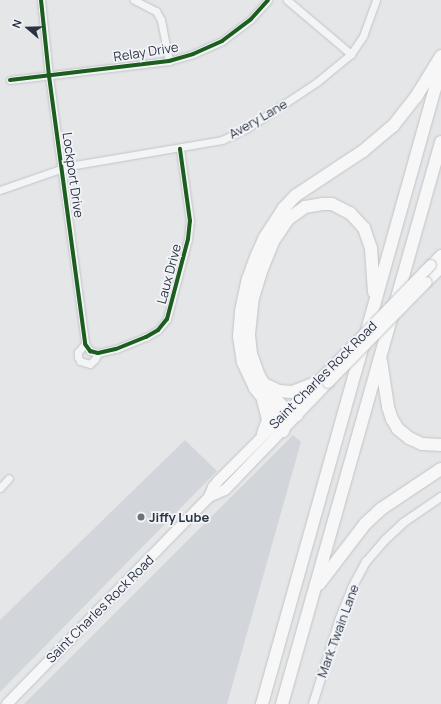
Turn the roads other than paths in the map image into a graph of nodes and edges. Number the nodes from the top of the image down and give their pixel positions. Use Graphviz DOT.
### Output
graph roads {
  1 [pos="41,0"];
  2 [pos="134,0"];
  3 [pos="268,0"];
  4 [pos="287,0"];
  5 [pos="376,0"];
  6 [pos="351,54"];
  7 [pos="441,56"];
  8 [pos="169,61"];
  9 [pos="441,67"];
  10 [pos="49,76"];
  11 [pos="10,80"];
  12 [pos="441,142"];
  13 [pos="180,149"];
  14 [pos="62,169"];
  15 [pos="0,190"];
  16 [pos="441,255"];
  17 [pos="438,267"];
  18 [pos="374,304"];
  19 [pos="85,344"];
  20 [pos="90,351"];
  21 [pos="98,353"];
  22 [pos="380,357"];
  23 [pos="316,383"];
  24 [pos="264,384"];
  25 [pos="263,398"];
  26 [pos="289,415"];
  27 [pos="283,431"];
  28 [pos="263,434"];
  29 [pos="441,445"];
  30 [pos="441,469"];
  31 [pos="9,478"];
  32 [pos="0,488"];
  33 [pos="209,497"];
  34 [pos="441,497"];
  35 [pos="315,590"];
  36 [pos="7,704"];
  37 [pos="262,704"];
  38 [pos="282,704"];
  39 [pos="313,704"];
  1 -- 10 [label="street, Lockport Drive"];
  2 -- 8 [label="street"];
  3 -- 8 [label="street, Relay Drive"];
  4 -- 6 [label="street"];
  5 -- 6 [label="street, Avery Lane"];
  6 -- 13 [label="street, Avery Lane"];
  7 -- 25 [label="highway"];
  8 -- 10 [label="street, Relay Drive"];
  9 -- 18 [label="highway"];
  10 -- 11 [label="street, Relay Drive"];
  10 -- 14 [label="street, Lockport Drive"];
  12 -- 22 [label="highway"];
  13 -- 14 [label="street, Avery Lane"];
  13 -- 21 [label="street, Laux Drive"];
  14 -- 15 [label="street, Avery Lane"];
  14 -- 19 [label="street, Lockport Drive"];
  16 -- 17 [label="main road, Saint Charles Rock Road"];
  17 -- 23 [label="main road, Saint Charles Rock Road, bridge"];
  17 -- 26 [label="main road, Saint Charles Rock Road, bridge"];
  18 -- 24 [label="highway"];
  18 -- 37 [label="highway"];
  19 -- 20 [label="street, Lockport Drive"];
  19 -- 21 [label="street, Lockport Drive"];
  20 -- 21 [label="street, Laux Drive"];
  22 -- 29 [label="highway"];
  22 -- 35 [label="highway"];
  23 -- 24 [label="highway"];
  23 -- 26 [label="main road, Saint Charles Rock Road"];
  24 -- 26 [label="highway"];
  25 -- 26 [label="highway"];
  25 -- 28 [label="highway"];
  26 -- 27 [label="highway"];
  26 -- 28 [label="main road, Saint Charles Rock Road"];
  27 -- 33 [label="main road, Saint Charles Rock Road"];
  28 -- 33 [label="main road, Saint Charles Rock Road"];
  30 -- 35 [label="highway"];
  31 -- 32 [label="street"];
  33 -- 36 [label="main road, Saint Charles Rock Road"];
  34 -- 39 [label="street, Mark Twain Lane"];
  35 -- 38 [label="highway"];
}
